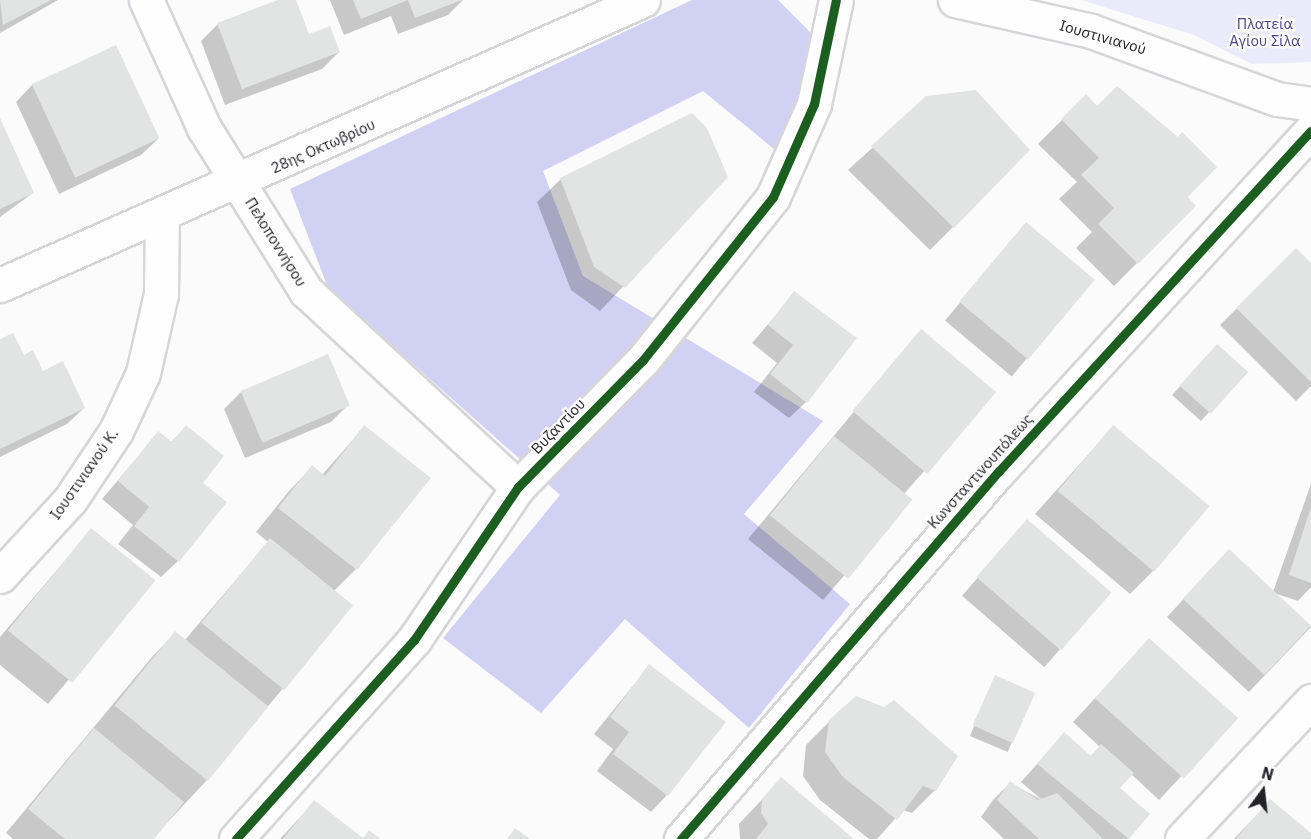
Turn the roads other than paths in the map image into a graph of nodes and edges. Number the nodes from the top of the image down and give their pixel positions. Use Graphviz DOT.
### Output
graph roads {
  1 [pos="146,0"];
  2 [pos="643,0"];
  3 [pos="836,0"];
  4 [pos="955,0"];
  5 [pos="1311,104"];
  6 [pos="1311,131"];
  7 [pos="240,183"];
  8 [pos="162,215"];
  9 [pos="0,285"];
  10 [pos="518,487"];
  11 [pos="0,576"];
  12 [pos="1311,701"];
  13 [pos="236,839"];
  14 [pos="681,839"];
  15 [pos="1182,839"];
  1 -- 7 [label="street, Πελοποννήσου"];
  2 -- 7 [label="street, 28ης Οκτωβρίου"];
  3 -- 10 [label="street, Βυζαντίου"];
  4 -- 5 [label="street, Ιουστινιανού"];
  6 -- 14 [label="street, Κωνσταντινουπόλεως"];
  7 -- 8 [label="street, 28ης Οκτωβρίου"];
  7 -- 10 [label="street, Πελοποννήσου"];
  8 -- 9 [label="street, 28ης Οκτωβρίου"];
  8 -- 11 [label="street, Ιουστινιανού Κ."];
  10 -- 13 [label="street, Βυζαντίου"];
  12 -- 15 [label="street"];
}
